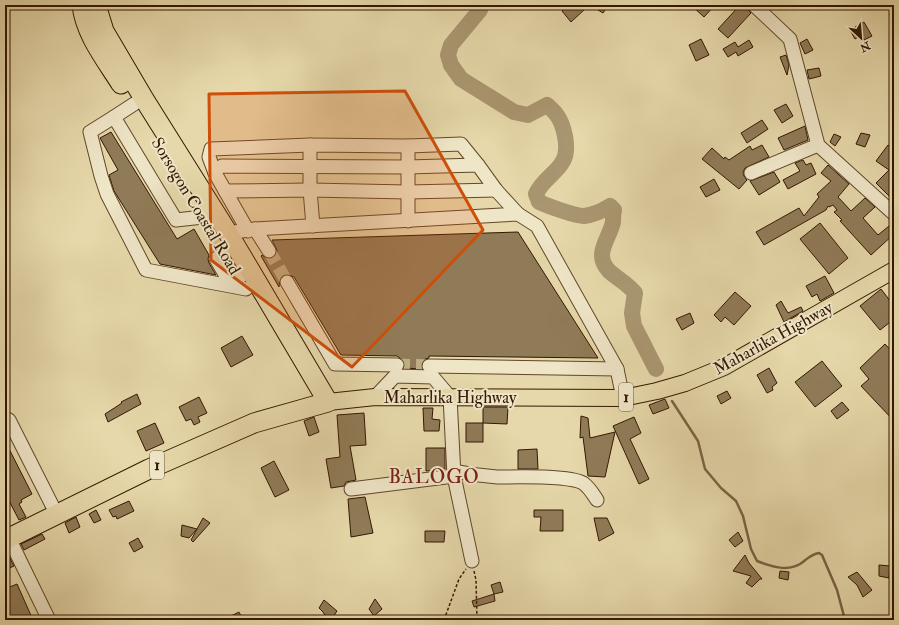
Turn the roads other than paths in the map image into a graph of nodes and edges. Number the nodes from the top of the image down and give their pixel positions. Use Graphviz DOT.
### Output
graph roads {
  1 [pos="82,5"];
  2 [pos="96,5"];
  3 [pos="754,5"];
  4 [pos="134,104"];
  5 [pos="114,117"];
  6 [pos="310,145"];
  7 [pos="818,145"];
  8 [pos="408,146"];
  9 [pos="478,165"];
  10 [pos="311,167"];
  11 [pos="407,167"];
  12 [pos="215,173"];
  13 [pos="751,173"];
  14 [pos="310,190"];
  15 [pos="496,190"];
  16 [pos="225,191"];
  17 [pos="408,192"];
  18 [pos="518,214"];
  19 [pos="894,214"];
  20 [pos="204,217"];
  21 [pos="408,221"];
  22 [pos="313,226"];
  23 [pos="252,230"];
  24 [pos="228,233"];
  25 [pos="268,251"];
  26 [pos="894,270"];
  27 [pos="287,282"];
  28 [pos="243,283"];
  29 [pos="397,365"];
  30 [pos="429,366"];
  31 [pos="616,369"];
  32 [pos="450,397"];
  33 [pos="623,398"];
  34 [pos="322,403"];
  35 [pos="5,418"];
  36 [pos="454,474"];
  37 [pos="351,490"];
  38 [pos="597,500"];
  39 [pos="57,515"];
  40 [pos="7,539"];
  41 [pos="472,561"];
  42 [pos="49,620"];
  1 -- 4 [label="highway, Sorsogon Coastal Road"];
  2 -- 24 [label="highway, Sorsogon Coastal Road"];
  3 -- 7 [label="street"];
  4 -- 5 [label="street"];
  4 -- 20 [label="highway, Sorsogon Coastal Road"];
  5 -- 20 [label="street"];
  5 -- 28 [label="street"];
  6 -- 8 [label="street"];
  6 -- 10 [label="street"];
  6 -- 12 [label="street"];
  7 -- 13 [label="street"];
  7 -- 19 [label="street"];
  8 -- 9 [label="street"];
  8 -- 11 [label="street"];
  9 -- 11 [label="street"];
  9 -- 15 [label="street"];
  10 -- 11 [label="street"];
  10 -- 12 [label="street"];
  10 -- 14 [label="street"];
  11 -- 17 [label="street"];
  12 -- 16 [label="street"];
  14 -- 16 [label="street"];
  14 -- 17 [label="street"];
  14 -- 22 [label="street"];
  15 -- 17 [label="street"];
  15 -- 18 [label="street"];
  16 -- 23 [label="street"];
  17 -- 21 [label="street"];
  18 -- 21 [label="street"];
  18 -- 31 [label="street"];
  20 -- 28 [label="highway, Sorsogon Coastal Road"];
  21 -- 22 [label="street"];
  22 -- 23 [label="street"];
  23 -- 24 [label="street"];
  23 -- 25 [label="street"];
  24 -- 34 [label="highway, Sorsogon Coastal Road"];
  26 -- 33 [label="main road, Maharlika Highway / 1"];
  27 -- 29 [label="street"];
  28 -- 34 [label="highway, Sorsogon Coastal Road"];
  30 -- 31 [label="street"];
  31 -- 33 [label="street"];
  32 -- 33 [label="main road, Maharlika Highway / 1"];
  32 -- 34 [label="main road, Maharlika Highway / 1"];
  32 -- 36 [label="street"];
  34 -- 39 [label="highway, Maharlika Highway / 1"];
  35 -- 39 [label="street"];
  36 -- 37 [label="street"];
  36 -- 38 [label="street"];
  36 -- 41 [label="street"];
  39 -- 40 [label="highway, Maharlika Highway / 1"];
  40 -- 42 [label="street"];
}
